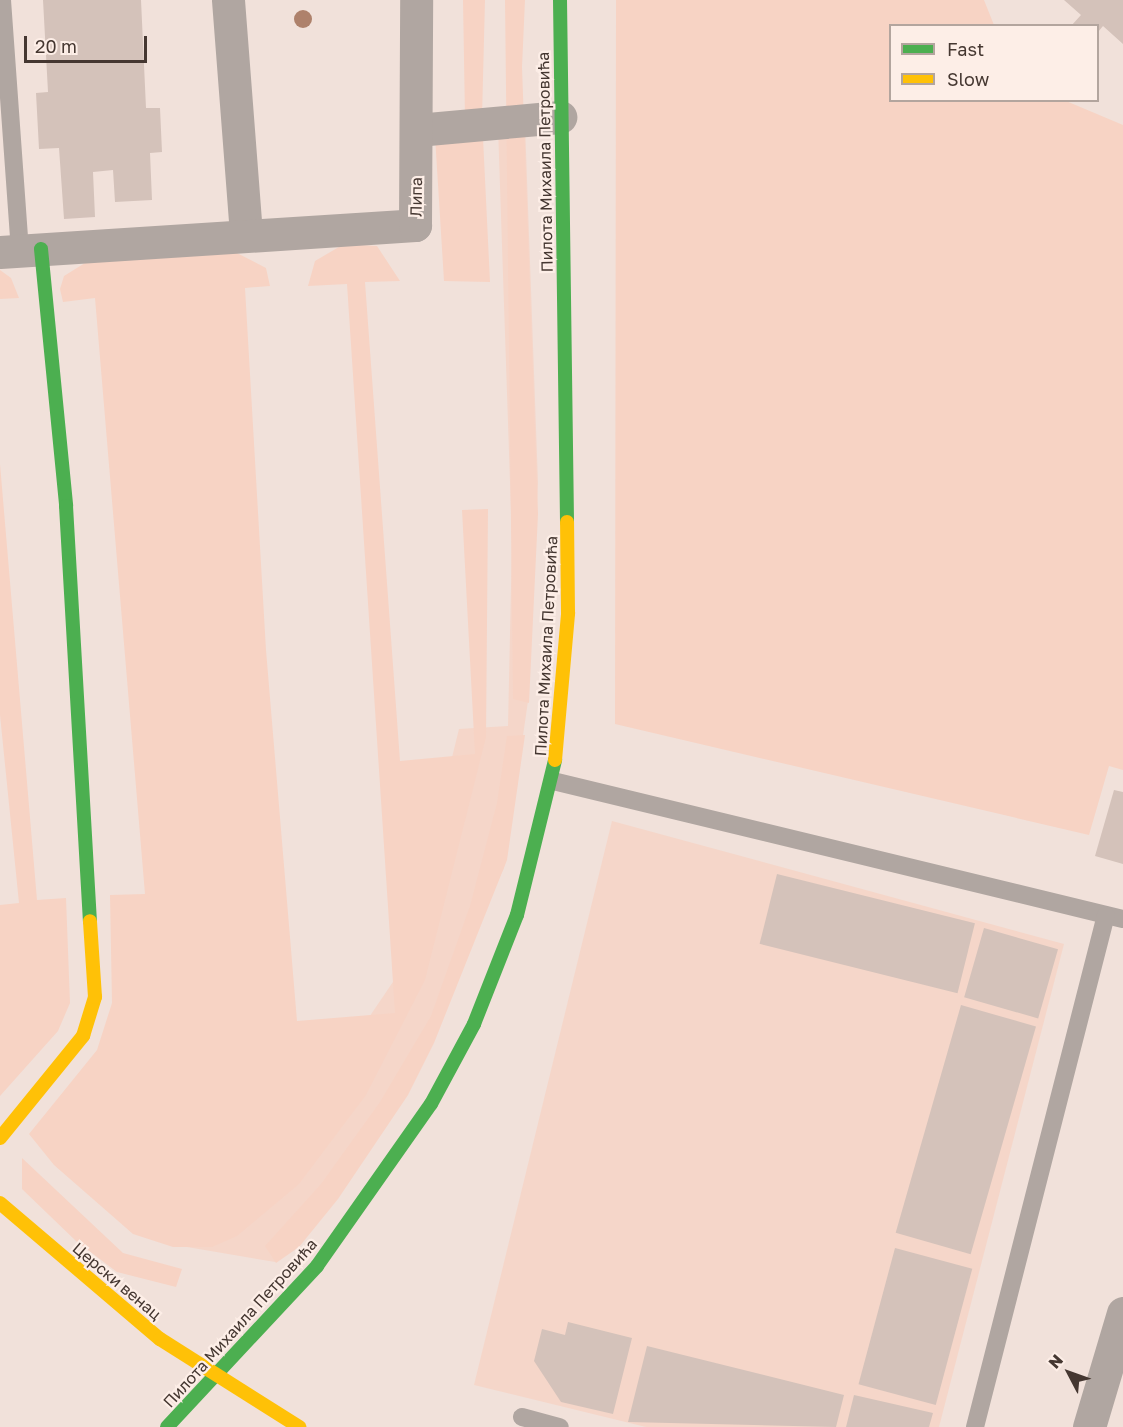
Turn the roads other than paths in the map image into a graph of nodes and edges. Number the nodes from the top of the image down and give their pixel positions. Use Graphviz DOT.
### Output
graph roads {
  1 [pos="2,0"];
  2 [pos="228,0"];
  3 [pos="416,0"];
  4 [pos="560,0"];
  5 [pos="560,117"];
  6 [pos="417,130"];
  7 [pos="246,232"];
  8 [pos="20,250"];
  9 [pos="553,781"];
  10 [pos="1115,917"];
  11 [pos="0,1138"];
  12 [pos="0,1203"];
  13 [pos="1123,1313"];
  14 [pos="216,1378"];
  15 [pos="522,1418"];
  16 [pos="167,1427"];
  17 [pos="299,1427"];
  18 [pos="560,1427"];
  19 [pos="975,1427"];
  20 [pos="1089,1427"];
  1 -- 8 [label="lane"];
  2 -- 7 [label="street"];
  3 -- 6 [label="street, Липа"];
  4 -- 5 [label="main road, Пилота Михаила Петровића"];
  5 -- 6 [label="street"];
  5 -- 9 [label="main road, Пилота Михаила Петровића"];
  6 -- 7 [label="street, Липа"];
  7 -- 8 [label="street, Липа"];
  8 -- 11 [label="main road"];
  9 -- 10 [label="lane"];
  9 -- 14 [label="main road, Пилота Михаила Петровића"];
  10 -- 19 [label="lane"];
  12 -- 14 [label="main road, Церски венац"];
  13 -- 20 [label="street"];
  14 -- 16 [label="main road, Пилота Михаила Петровића"];
  14 -- 17 [label="main road, Церски венац"];
  15 -- 18 [label="lane"];
}
